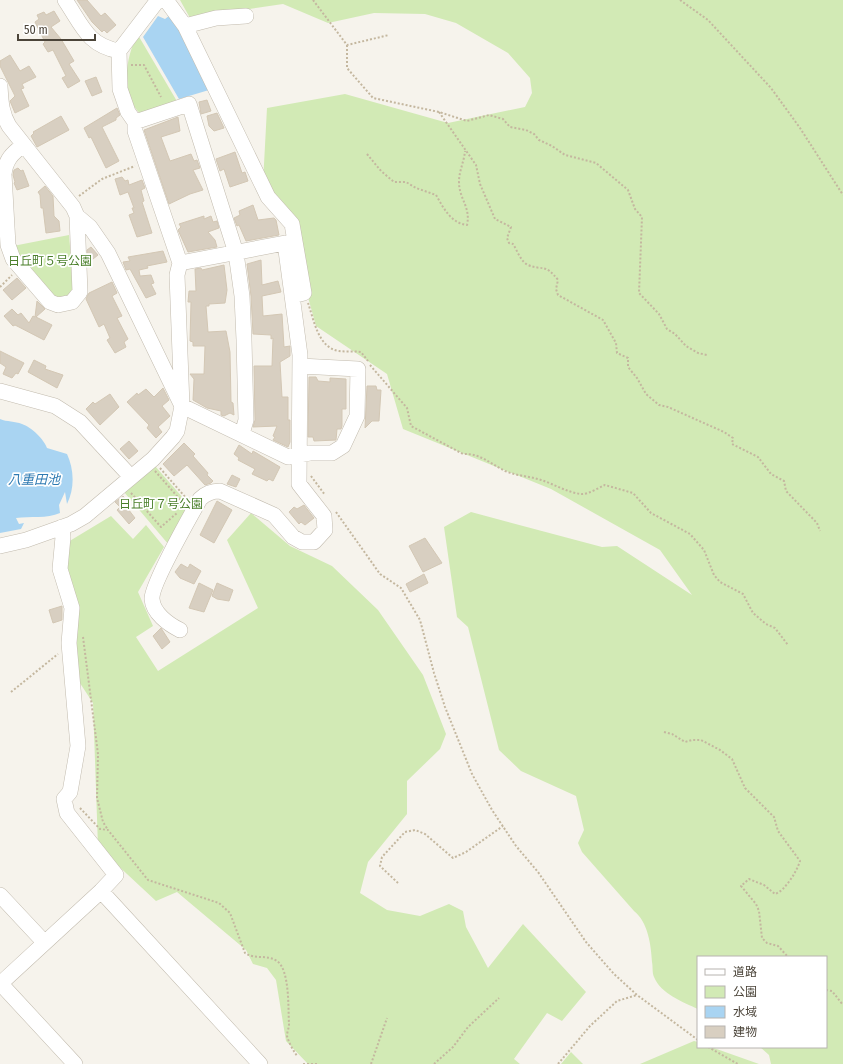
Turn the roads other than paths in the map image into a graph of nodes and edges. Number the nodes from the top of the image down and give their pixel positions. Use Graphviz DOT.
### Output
graph roads {
  1 [pos="65,0"];
  2 [pos="158,0"];
  3 [pos="166,0"];
  4 [pos="246,16"];
  5 [pos="185,26"];
  6 [pos="119,51"];
  7 [pos="0,86"];
  8 [pos="135,122"];
  9 [pos="23,145"];
  10 [pos="77,216"];
  11 [pos="236,253"];
  12 [pos="180,263"];
  13 [pos="298,294"];
  14 [pos="300,366"];
  15 [pos="0,391"];
  16 [pos="182,406"];
  17 [pos="242,434"];
  18 [pos="299,463"];
  19 [pos="130,484"];
  20 [pos="62,527"];
  21 [pos="0,546"];
  22 [pos="180,630"];
  23 [pos="101,891"];
  24 [pos="0,895"];
  25 [pos="44,942"];
  26 [pos="1,984"];
  27 [pos="75,1064"];
  28 [pos="260,1064"];
  1 -- 6 [label="street"];
  2 -- 6 [label="street"];
  3 -- 5 [label="street"];
  4 -- 5 [label="street"];
  5 -- 13 [label="street"];
  6 -- 8 [label="street"];
  7 -- 9 [label="street"];
  8 -- 11 [label="street"];
  8 -- 12 [label="street"];
  9 -- 10 [label="street"];
  9 -- 10 [label="street"];
  10 -- 16 [label="street"];
  11 -- 12 [label="street"];
  11 -- 13 [label="street"];
  11 -- 17 [label="street"];
  12 -- 16 [label="street"];
  13 -- 14 [label="street"];
  14 -- 18 [label="street"];
  14 -- 18 [label="street"];
  15 -- 19 [label="street"];
  16 -- 17 [label="street"];
  16 -- 19 [label="street"];
  17 -- 18 [label="street"];
  18 -- 22 [label="street"];
  19 -- 20 [label="street"];
  20 -- 21 [label="street"];
  20 -- 23 [label="street"];
  23 -- 25 [label="street"];
  23 -- 28 [label="street"];
  24 -- 25 [label="street"];
  25 -- 26 [label="street"];
  26 -- 27 [label="street"];
}
